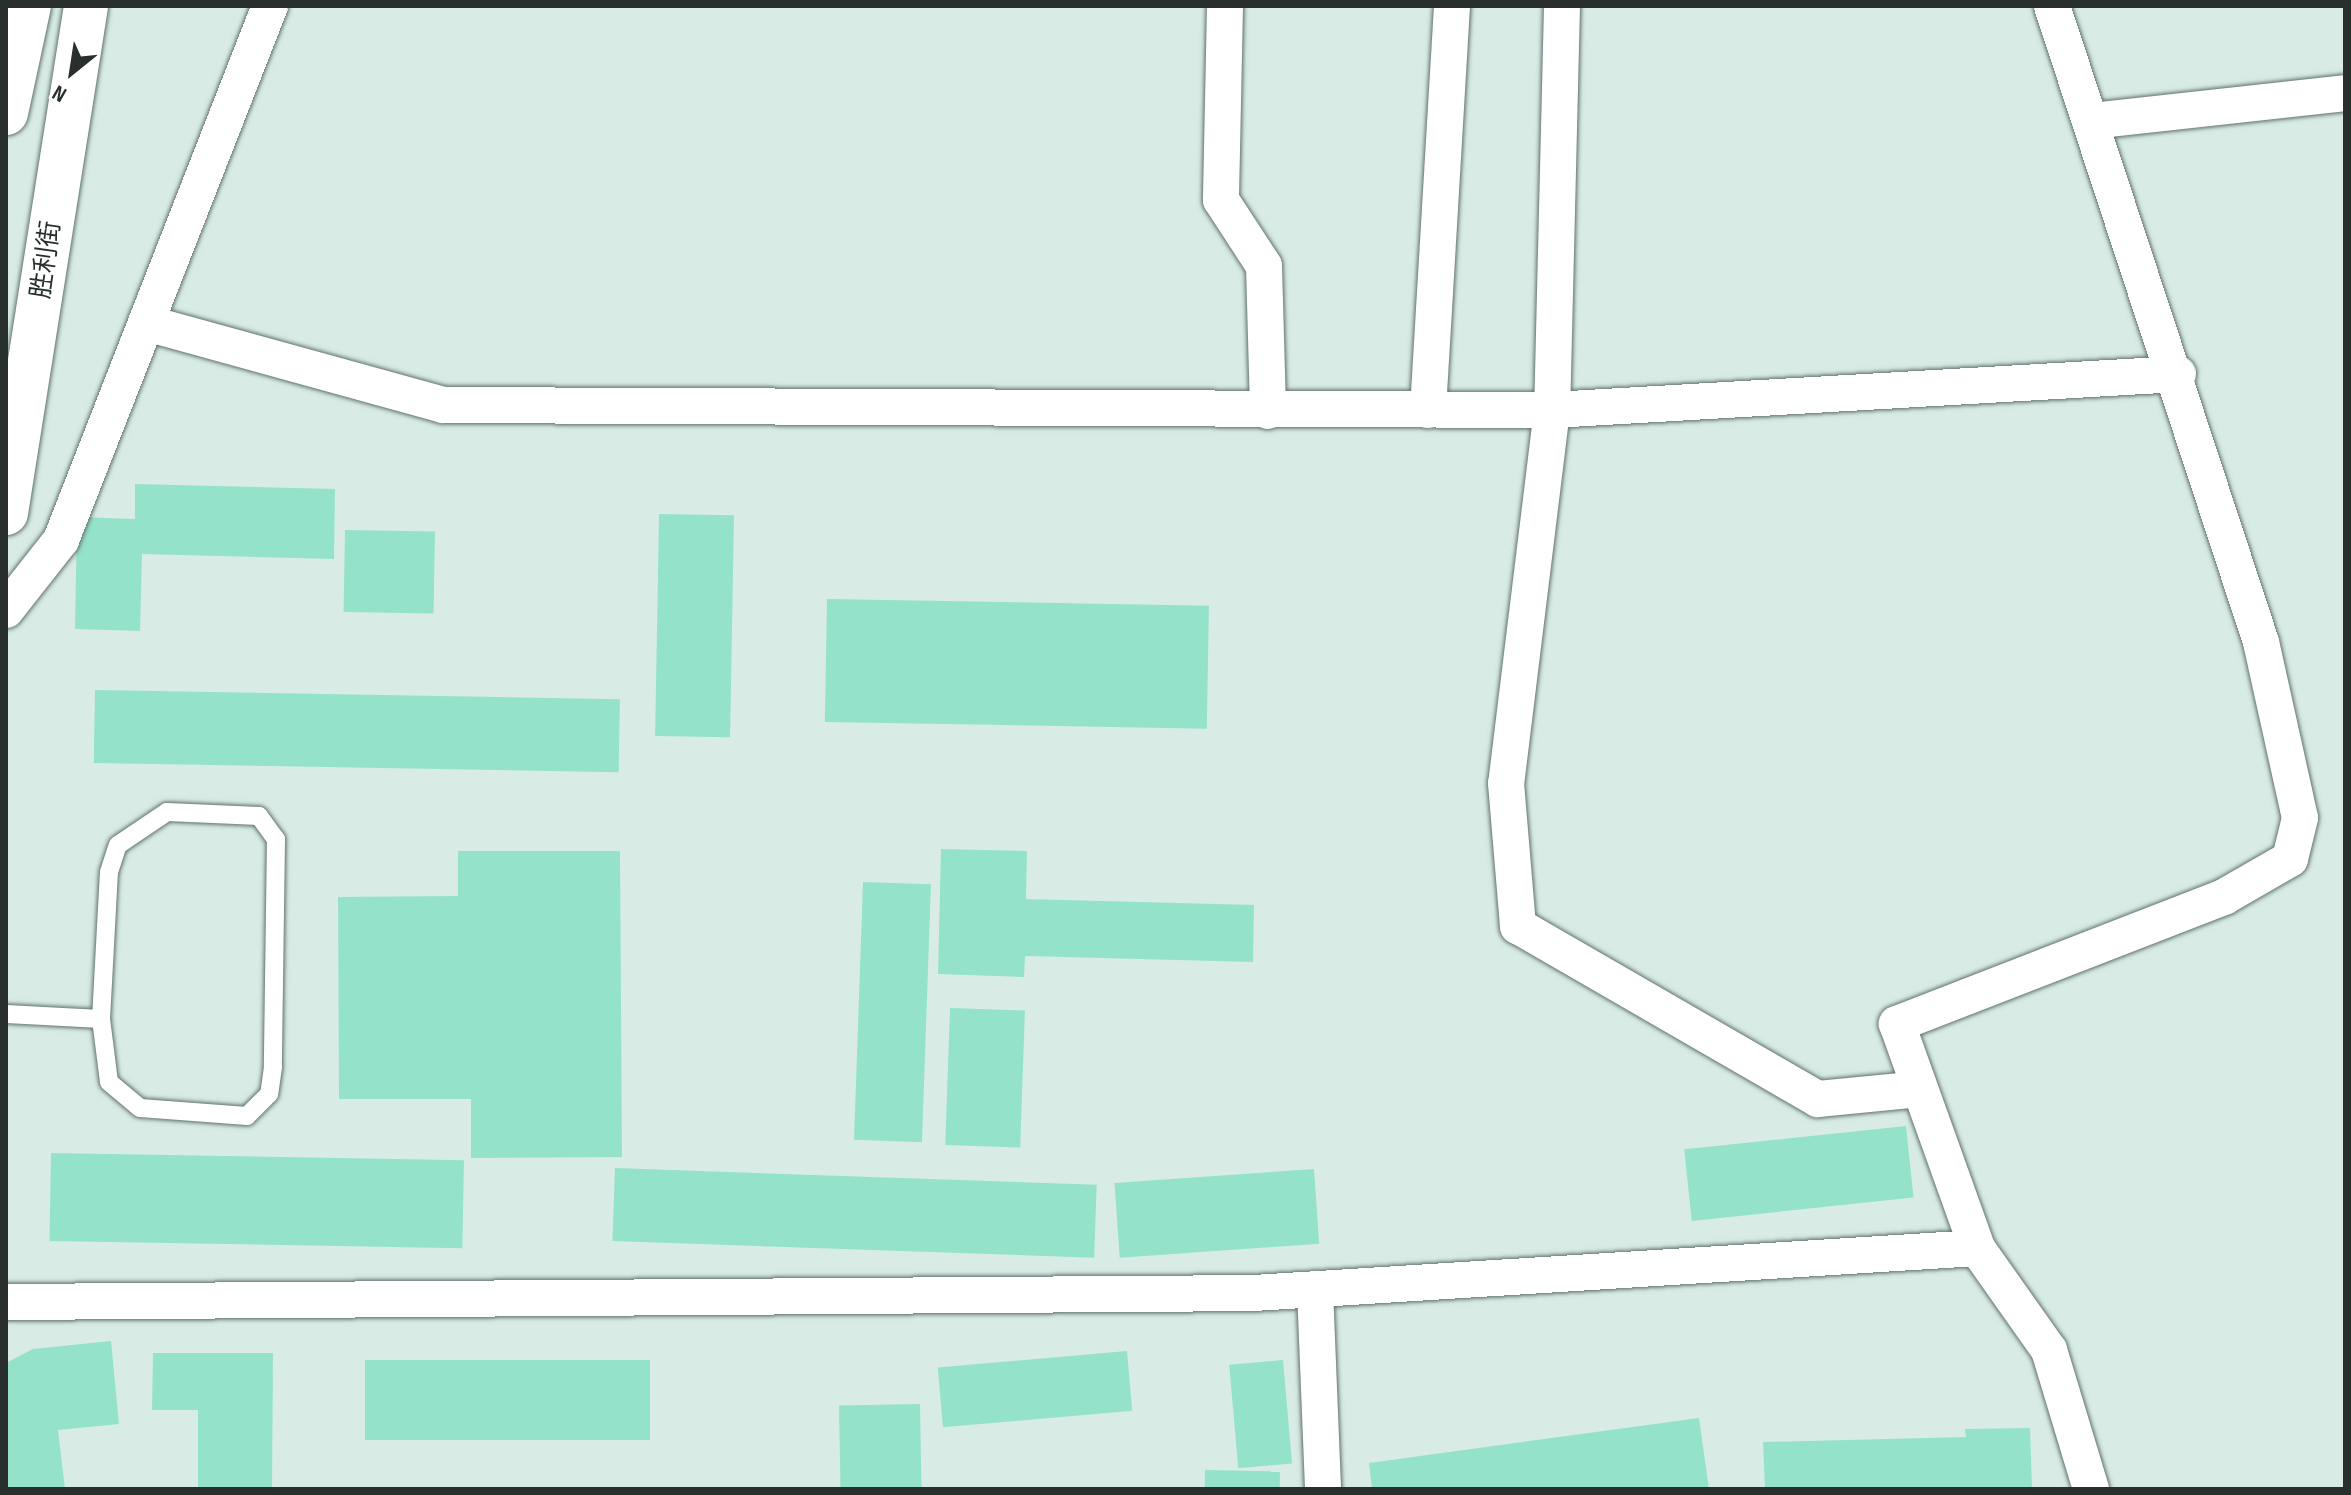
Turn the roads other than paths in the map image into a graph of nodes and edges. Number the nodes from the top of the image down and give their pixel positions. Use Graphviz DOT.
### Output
graph roads {
  1 [pos="29,6"];
  2 [pos="86,6"];
  3 [pos="270,6"];
  4 [pos="1225,6"];
  5 [pos="1452,6"];
  6 [pos="1562,6"];
  7 [pos="2052,6"];
  8 [pos="2345,93"];
  9 [pos="6,113"];
  10 [pos="2092,121"];
  11 [pos="146,323"];
  12 [pos="2178,374"];
  13 [pos="1428,410"];
  14 [pos="1552,410"];
  15 [pos="1268,411"];
  16 [pos="6,513"];
  17 [pos="6,610"];
  18 [pos="6,1014"];
  19 [pos="101,1019"];
  20 [pos="1920,1089"];
  21 [pos="1977,1248"];
  22 [pos="1315,1289"];
  23 [pos="6,1302"];
  24 [pos="1323,1489"];
  25 [pos="2091,1489"];
  1 -- 9 [label="street"];
  2 -- 16 [label="street, 胜利街"];
  3 -- 11 [label="street"];
  4 -- 15 [label="street"];
  5 -- 13 [label="street"];
  6 -- 14 [label="street"];
  7 -- 10 [label="street"];
  8 -- 10 [label="street"];
  10 -- 12 [label="street"];
  11 -- 15 [label="street"];
  11 -- 17 [label="street"];
  12 -- 14 [label="street"];
  12 -- 20 [label="street"];
  13 -- 14 [label="street"];
  13 -- 15 [label="street"];
  14 -- 20 [label="street"];
  18 -- 19 [label="lane"];
  19 -- 19 [label="lane"];
  20 -- 21 [label="street"];
  21 -- 22 [label="street"];
  21 -- 25 [label="street"];
  22 -- 23 [label="street"];
  22 -- 24 [label="street"];
}
